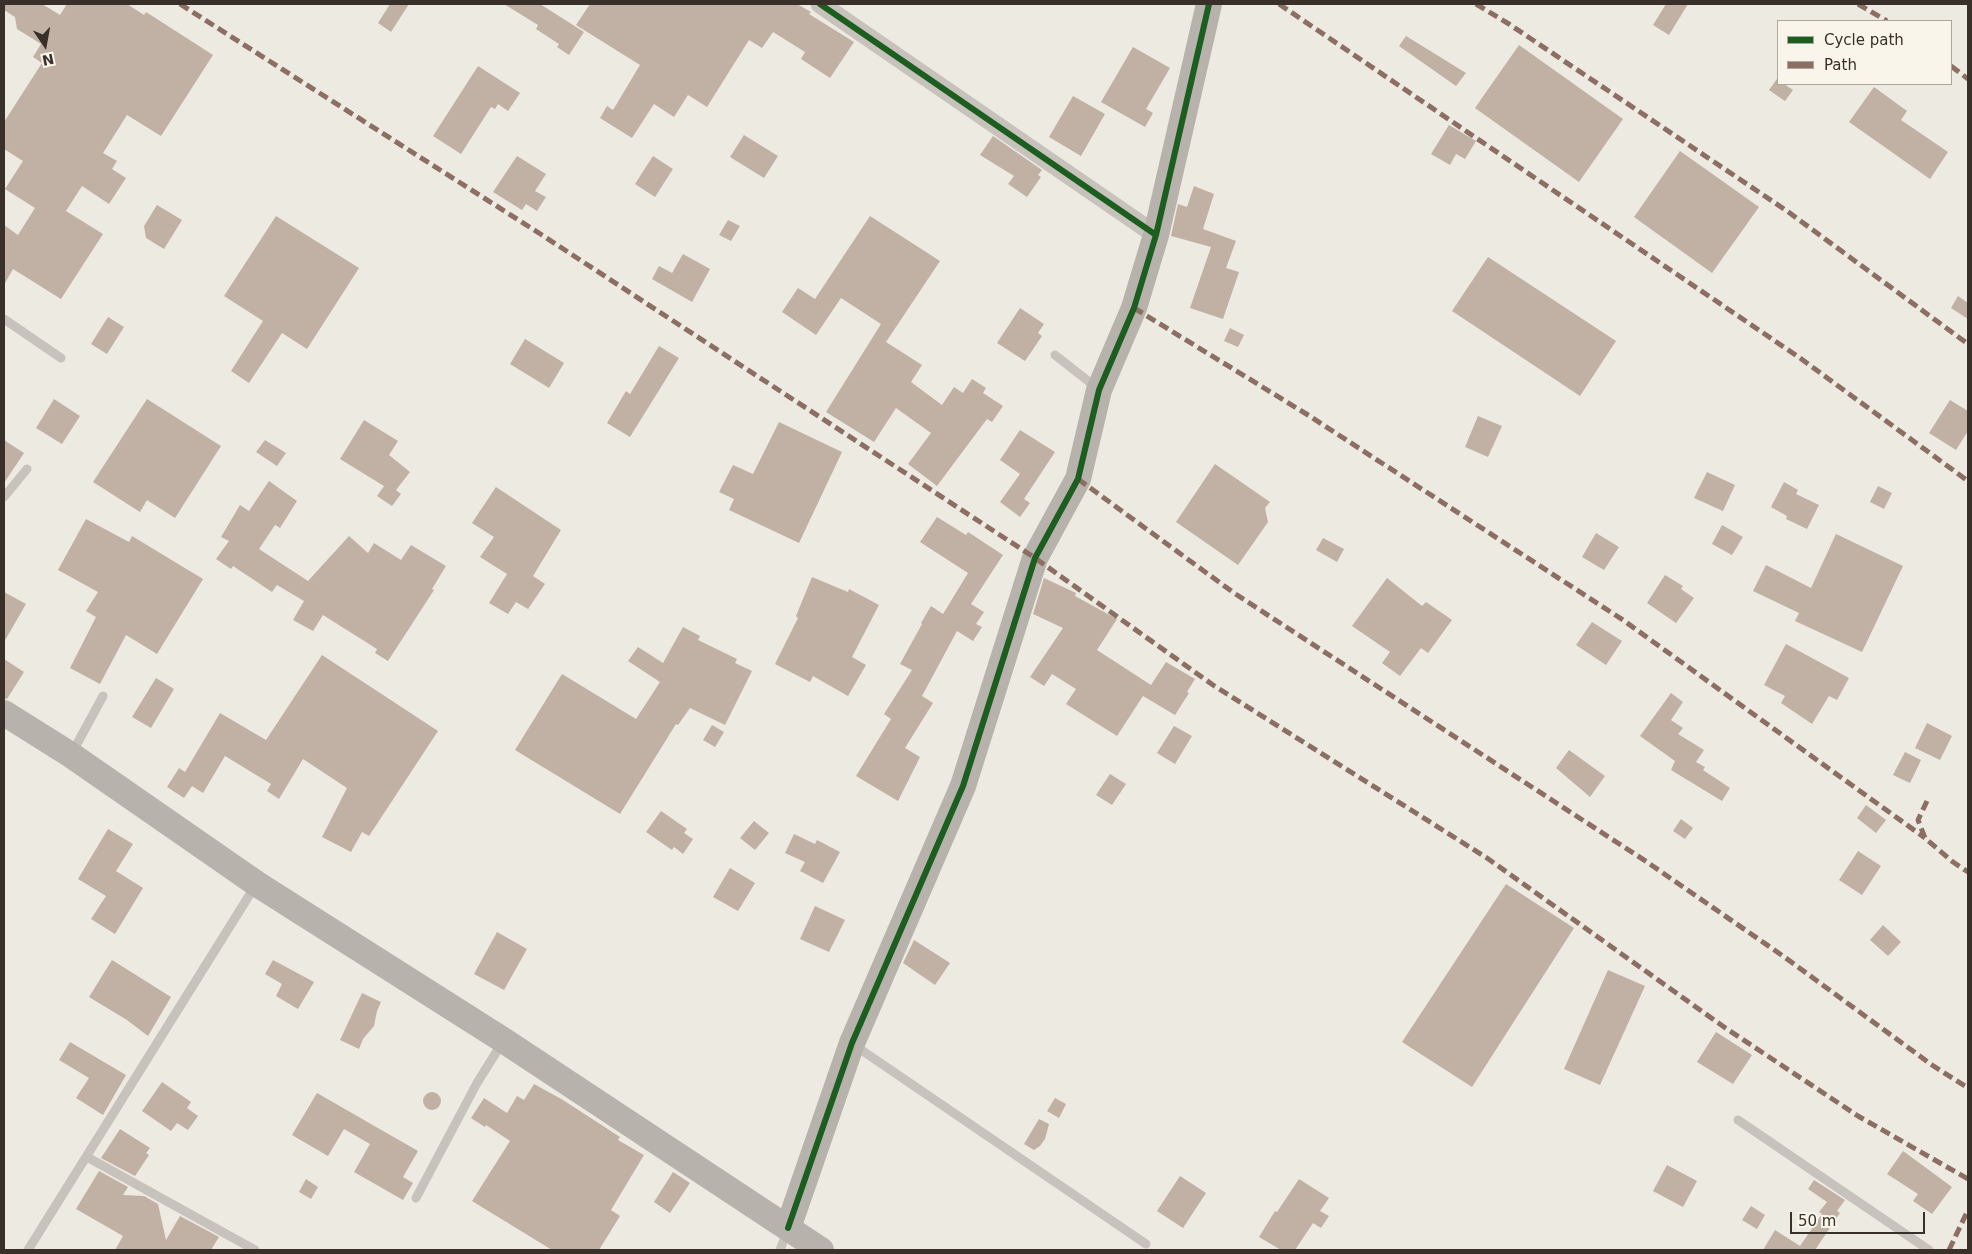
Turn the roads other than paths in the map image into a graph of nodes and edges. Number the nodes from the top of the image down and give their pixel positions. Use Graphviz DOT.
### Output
graph roads {
  1 [pos="820,4"];
  2 [pos="1209,4"];
  3 [pos="1156,235"];
  4 [pos="4,319"];
  5 [pos="1055,355"];
  6 [pos="61,358"];
  7 [pos="1099,390"];
  8 [pos="26,469"];
  9 [pos="4,497"];
  10 [pos="103,696"];
  11 [pos="4,713"];
  12 [pos="71,755"];
  13 [pos="257,884"];
  14 [pos="503,1040"];
  15 [pos="852,1043"];
  16 [pos="1738,1120"];
  17 [pos="87,1156"];
  18 [pos="416,1198"];
  19 [pos="784,1239"];
  20 [pos="1146,1244"];
  21 [pos="28,1250"];
  22 [pos="255,1250"];
  23 [pos="821,1250"];
  24 [pos="1929,1250"];
  1 -- 3 [label="street"];
  2 -- 3 [label="street"];
  3 -- 7 [label="street"];
  4 -- 6 [label="lane"];
  5 -- 7 [label="lane"];
  7 -- 15 [label="street"];
  8 -- 9 [label="lane"];
  10 -- 12 [label="lane"];
  11 -- 12 [label="street"];
  12 -- 13 [label="street"];
  13 -- 14 [label="street"];
  13 -- 17 [label="lane"];
  14 -- 18 [label="lane"];
  14 -- 19 [label="street"];
  15 -- 19 [label="street"];
  15 -- 20 [label="lane"];
  16 -- 24 [label="lane"];
  17 -- 21 [label="lane"];
  17 -- 22 [label="lane"];
  19 -- 23 [label="street"];
}
